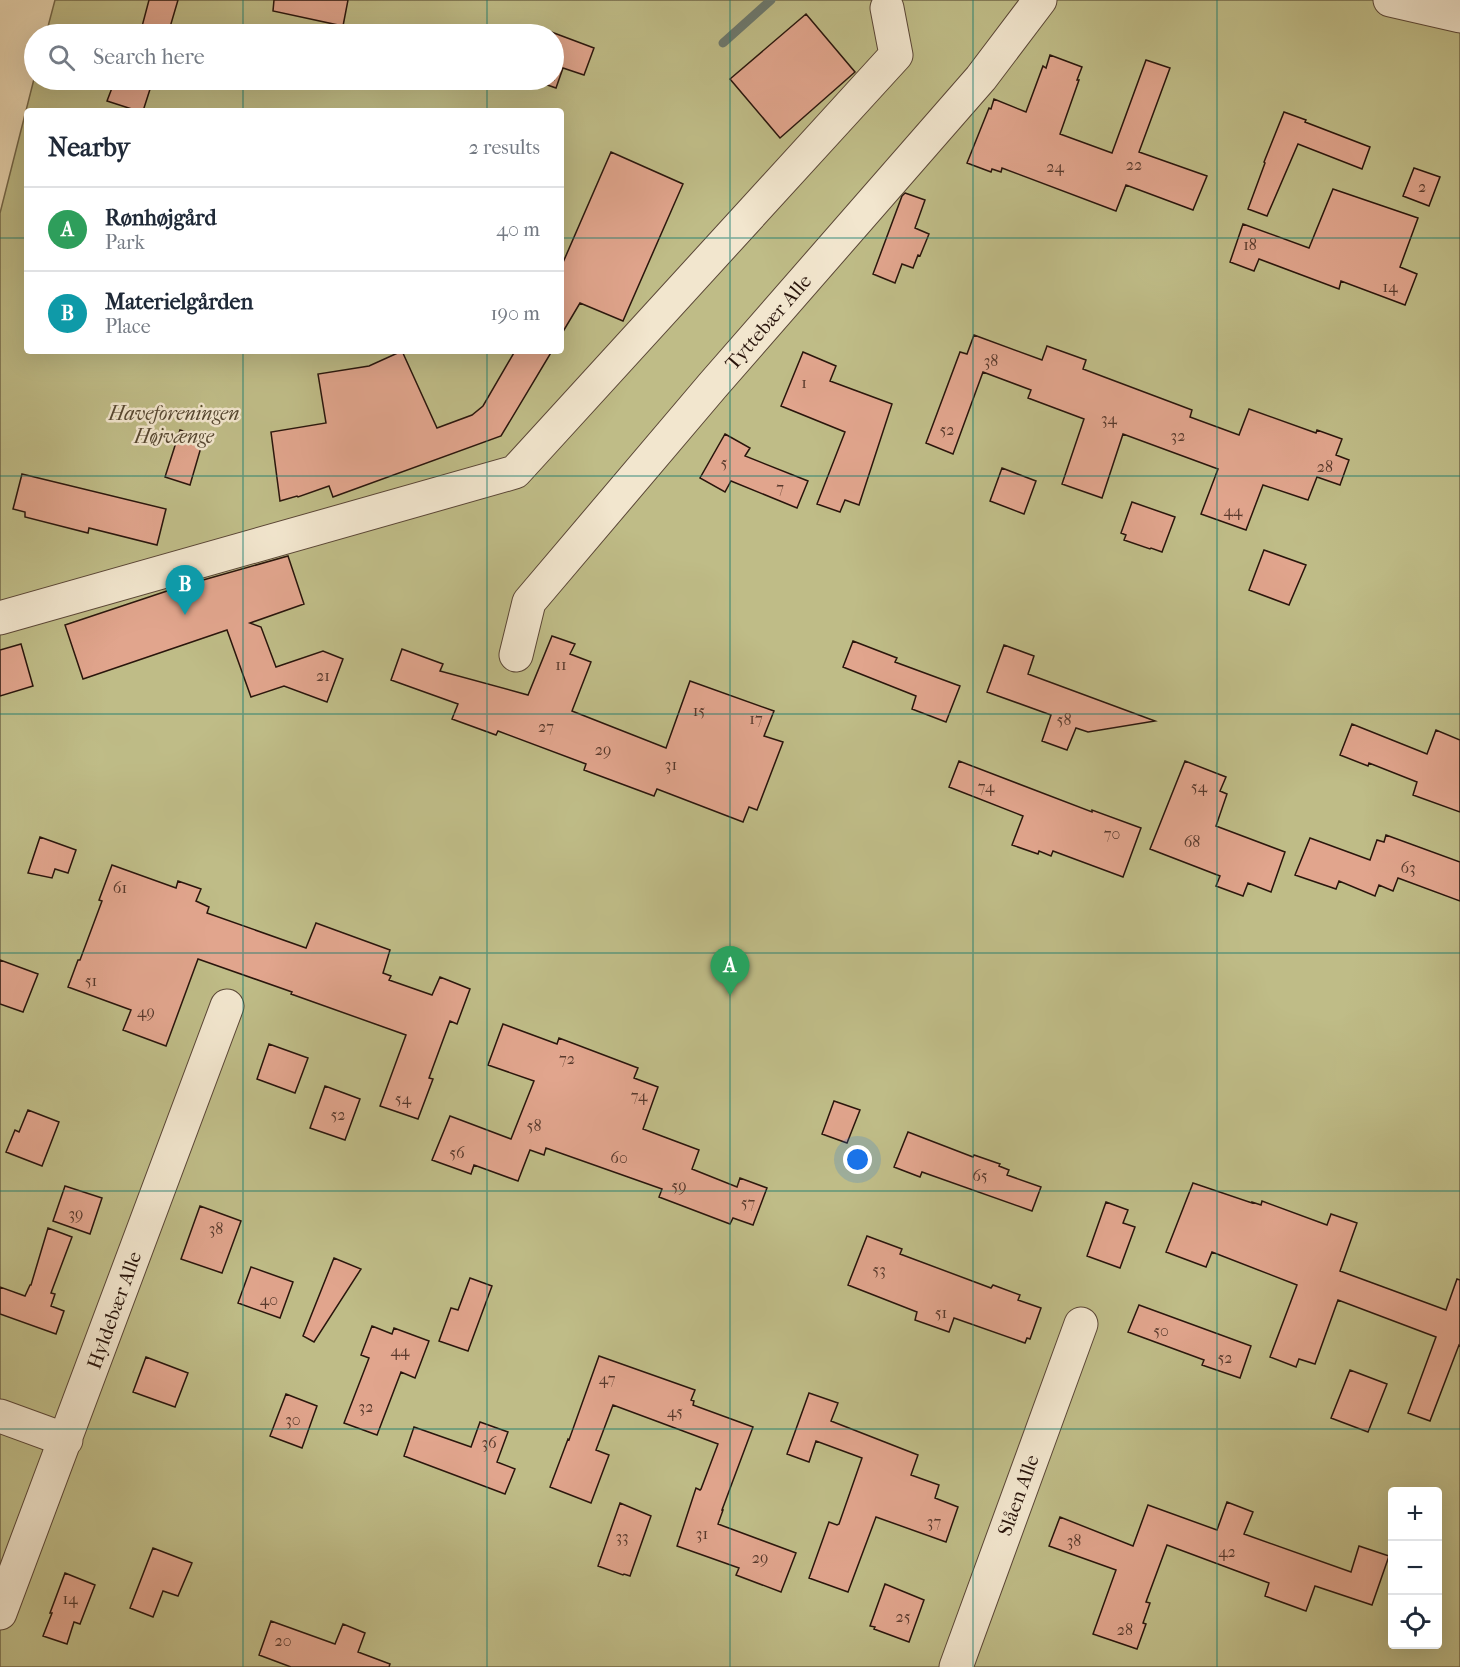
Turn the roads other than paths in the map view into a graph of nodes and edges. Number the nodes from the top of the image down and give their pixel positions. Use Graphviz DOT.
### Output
graph roads {
  1 [pos="1040,0"];
  2 [pos="1390,0"];
  3 [pos="887,8"];
  4 [pos="1460,16"];
  5 [pos="0,618"];
  6 [pos="516,655"];
  7 [pos="227,1006"];
  8 [pos="1081,1324"];
  9 [pos="0,1416"];
  10 [pos="66,1440"];
  11 [pos="0,1613"];
  12 [pos="956,1667"];
  1 -- 6 [label="street, Tyttebær Alle"];
  2 -- 4 [label="street"];
  3 -- 5 [label="street"];
  7 -- 10 [label="street, Hyldebær Alle"];
  8 -- 12 [label="street, Slåen Alle"];
  9 -- 10 [label="street"];
  10 -- 11 [label="street, Hyldebær Alle"];
}
